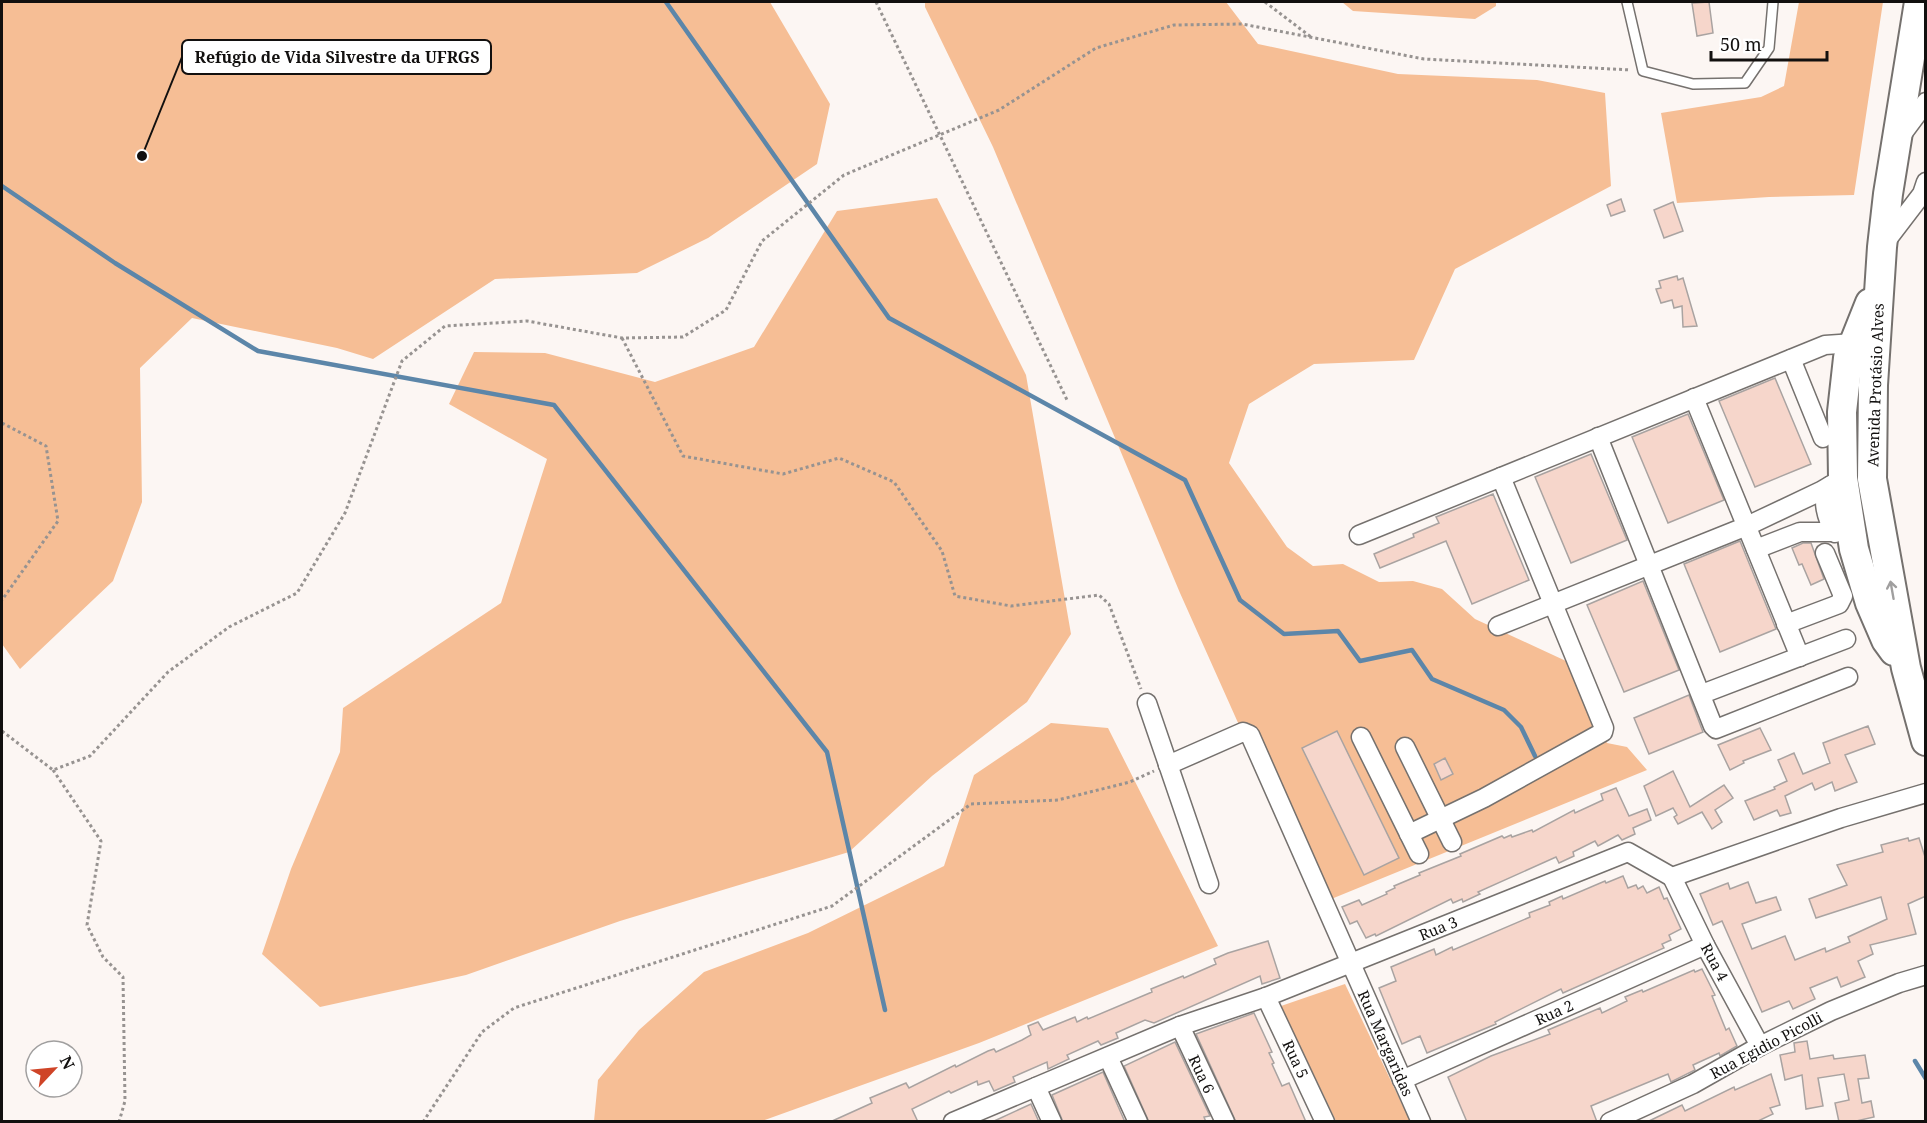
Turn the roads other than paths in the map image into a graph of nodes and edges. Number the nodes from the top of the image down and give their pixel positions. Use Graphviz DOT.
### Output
graph roads {
  1 [pos="1627,2"];
  2 [pos="1773,2"];
  3 [pos="1919,2"];
  4 [pos="1926,102"];
  5 [pos="1897,141"];
  6 [pos="1926,182"];
  7 [pos="1882,247"];
  8 [pos="1879,279"];
  9 [pos="1854,343"];
  10 [pos="1791,358"];
  11 [pos="1694,398"];
  12 [pos="1842,412"];
  13 [pos="1872,412"];
  14 [pos="1598,437"];
  15 [pos="1823,438"];
  16 [pos="1501,477"];
  17 [pos="1837,482"];
  18 [pos="1747,526"];
  19 [pos="1359,535"];
  20 [pos="1847,538"];
  21 [pos="1884,547"];
  22 [pos="1756,549"];
  23 [pos="1825,553"];
  24 [pos="1649,564"];
  25 [pos="1552,604"];
  26 [pos="1786,624"];
  27 [pos="1498,626"];
  28 [pos="1846,639"];
  29 [pos="1800,657"];
  30 [pos="1848,677"];
  31 [pos="1914,679"];
  32 [pos="1702,694"];
  33 [pos="1146,703"];
  34 [pos="1361,737"];
  35 [pos="1926,741"];
  36 [pos="1405,747"];
  37 [pos="1168,765"];
  38 [pos="1926,793"];
  39 [pos="1441,819"];
  40 [pos="1409,834"];
  41 [pos="1452,842"];
  42 [pos="1419,854"];
  43 [pos="1672,877"];
  44 [pos="1209,884"];
  45 [pos="1705,945"];
  46 [pos="1352,963"];
  47 [pos="1926,975"];
  48 [pos="1266,997"];
  49 [pos="1180,1026"];
  50 [pos="1760,1046"];
  51 [pos="1108,1057"];
  52 [pos="1402,1080"];
  53 [pos="1036,1087"];
  54 [pos="960,1120"];
  55 [pos="1052,1122"];
  56 [pos="1138,1122"];
  57 [pos="1225,1122"];
  58 [pos="1325,1122"];
  59 [pos="1421,1122"];
  60 [pos="1610,1122"];
  1 -- 2 [label="lane"];
  3 -- 5 [label="main road, Avenida Protásio Alves"];
  4 -- 5 [label="street"];
  5 -- 7 [label="main road, Avenida Protásio Alves"];
  6 -- 7 [label="street"];
  7 -- 8 [label="main road, Avenida Protásio Alves"];
  8 -- 9 [label="main road, Avenida Protásio Alves"];
  8 -- 13 [label="main road, Avenida Protásio Alves"];
  9 -- 10 [label="street"];
  9 -- 12 [label="main road, Avenida Protásio Alves"];
  10 -- 11 [label="street"];
  10 -- 15 [label="street"];
  11 -- 14 [label="street"];
  11 -- 18 [label="street"];
  12 -- 13 [label="main road"];
  12 -- 17 [label="main road, Avenida Protásio Alves"];
  13 -- 21 [label="main road, Avenida Protásio Alves"];
  14 -- 16 [label="street"];
  14 -- 24 [label="street"];
  16 -- 19 [label="street"];
  16 -- 25 [label="street"];
  17 -- 18 [label="street"];
  17 -- 20 [label="main road, Avenida Protásio Alves"];
  18 -- 22 [label="street"];
  18 -- 24 [label="street"];
  20 -- 21 [label="main road"];
  20 -- 22 [label="street"];
  20 -- 31 [label="main road, Avenida Protásio Alves"];
  31 -- 21 [label="main road, Avenida Protásio Alves, one-way"];
  22 -- 26 [label="street"];
  23 -- 26 [label="street"];
  24 -- 25 [label="street"];
  24 -- 32 [label="street"];
  25 -- 27 [label="street"];
  25 -- 39 [label="street"];
  26 -- 29 [label="street"];
  28 -- 29 [label="street"];
  29 -- 32 [label="street"];
  30 -- 32 [label="street"];
  31 -- 35 [label="main road, Avenida Protásio Alves"];
  33 -- 37 [label="street"];
  34 -- 40 [label="street"];
  36 -- 39 [label="street"];
  37 -- 44 [label="street"];
  37 -- 46 [label="street, Rua Margaridas"];
  38 -- 43 [label="street"];
  39 -- 40 [label="street"];
  39 -- 41 [label="street"];
  40 -- 42 [label="street"];
  43 -- 45 [label="street, Rua 4"];
  43 -- 46 [label="street, Rua 3"];
  45 -- 50 [label="street, Rua 4"];
  45 -- 52 [label="street, Rua 2"];
  46 -- 48 [label="street, Rua 3"];
  46 -- 52 [label="street, Rua Margaridas"];
  47 -- 50 [label="street, Rua Egidio Picolli"];
  48 -- 49 [label="street, Rua 3"];
  48 -- 58 [label="street, Rua 5"];
  49 -- 51 [label="street, Rua 3"];
  49 -- 57 [label="street, Rua 6"];
  50 -- 60 [label="street, Rua Egidio Picolli"];
  51 -- 53 [label="street, Rua 3"];
  51 -- 56 [label="street"];
  52 -- 59 [label="street, Rua Margaridas"];
  53 -- 54 [label="street, Rua 3"];
  53 -- 55 [label="street"];
}
